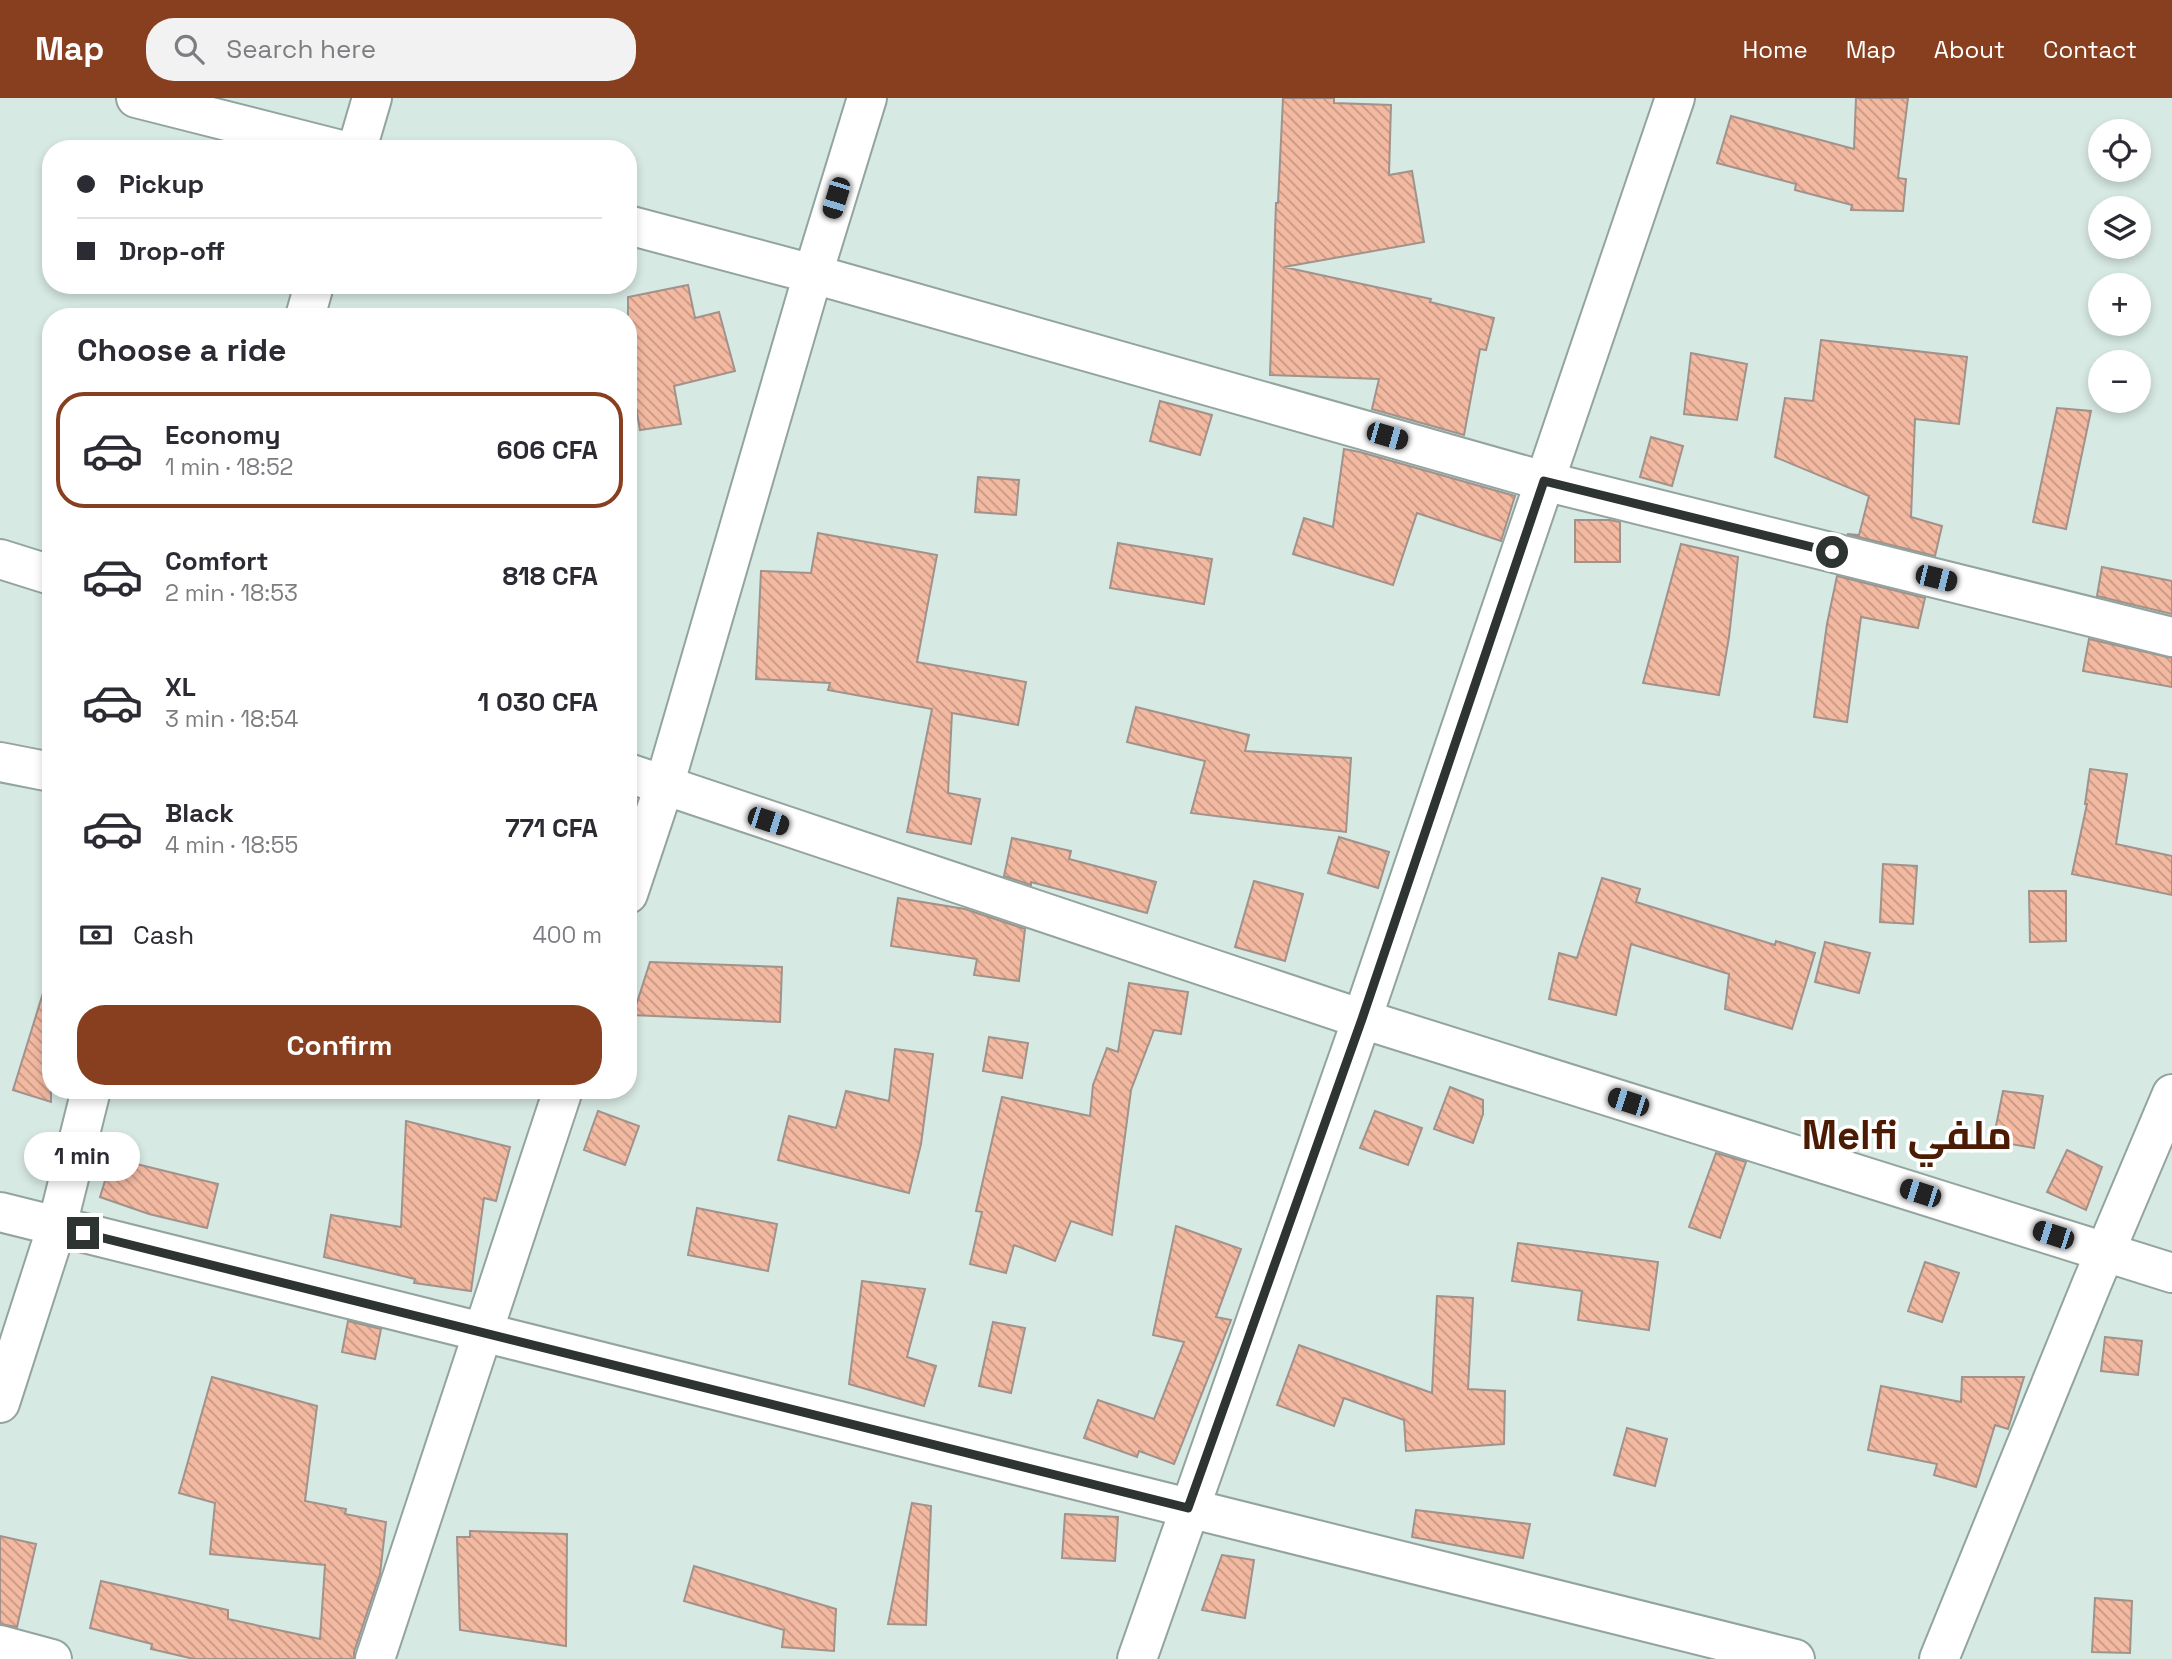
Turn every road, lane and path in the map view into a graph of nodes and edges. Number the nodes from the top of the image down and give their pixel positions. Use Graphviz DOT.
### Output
graph roads {
  1 [pos="136,98"];
  2 [pos="372,98"];
  3 [pos="867,98"];
  4 [pos="1675,98"];
  5 [pos="302,140"];
  6 [pos="360,140"];
  7 [pos="637,227"];
  8 [pos="813,274"];
  9 [pos="1544,481"];
  10 [pos="0,559"];
  11 [pos="42,572"];
  12 [pos="2172,637"];
  13 [pos="0,762"];
  14 [pos="42,770"];
  15 [pos="637,777"];
  16 [pos="664,786"];
  17 [pos="637,867"];
  18 [pos="1362,1019"];
  19 [pos="2172,1094"];
  20 [pos="89,1099"];
  21 [pos="560,1099"];
  22 [pos="0,1212"];
  23 [pos="57,1226"];
  24 [pos="2106,1251"];
  25 [pos="2172,1273"];
  26 [pos="482,1332"];
  27 [pos="0,1403"];
  28 [pos="1188,1508"];
  29 [pos="0,1645"];
  30 [pos="52,1659"];
  31 [pos="375,1659"];
  32 [pos="1137,1659"];
  33 [pos="1795,1659"];
  34 [pos="1939,1659"];
  1 -- 5 [label="street"];
  2 -- 6 [label="street"];
  3 -- 8 [label="street"];
  4 -- 9 [label="street"];
  7 -- 8 [label="street"];
  8 -- 9 [label="street"];
  8 -- 16 [label="street"];
  9 -- 12 [label="street"];
  9 -- 18 [label="street"];
  10 -- 11 [label="street"];
  13 -- 14 [label="street"];
  15 -- 16 [label="street"];
  16 -- 17 [label="street"];
  16 -- 18 [label="street"];
  18 -- 24 [label="street"];
  18 -- 28 [label="street"];
  19 -- 24 [label="street"];
  20 -- 23 [label="street"];
  21 -- 26 [label="street"];
  22 -- 23 [label="street"];
  23 -- 26 [label="street"];
  23 -- 27 [label="street"];
  24 -- 25 [label="street"];
  24 -- 34 [label="street"];
  26 -- 28 [label="street"];
  26 -- 31 [label="street"];
  28 -- 32 [label="street"];
  28 -- 33 [label="street"];
  29 -- 30 [label="street"];
}
